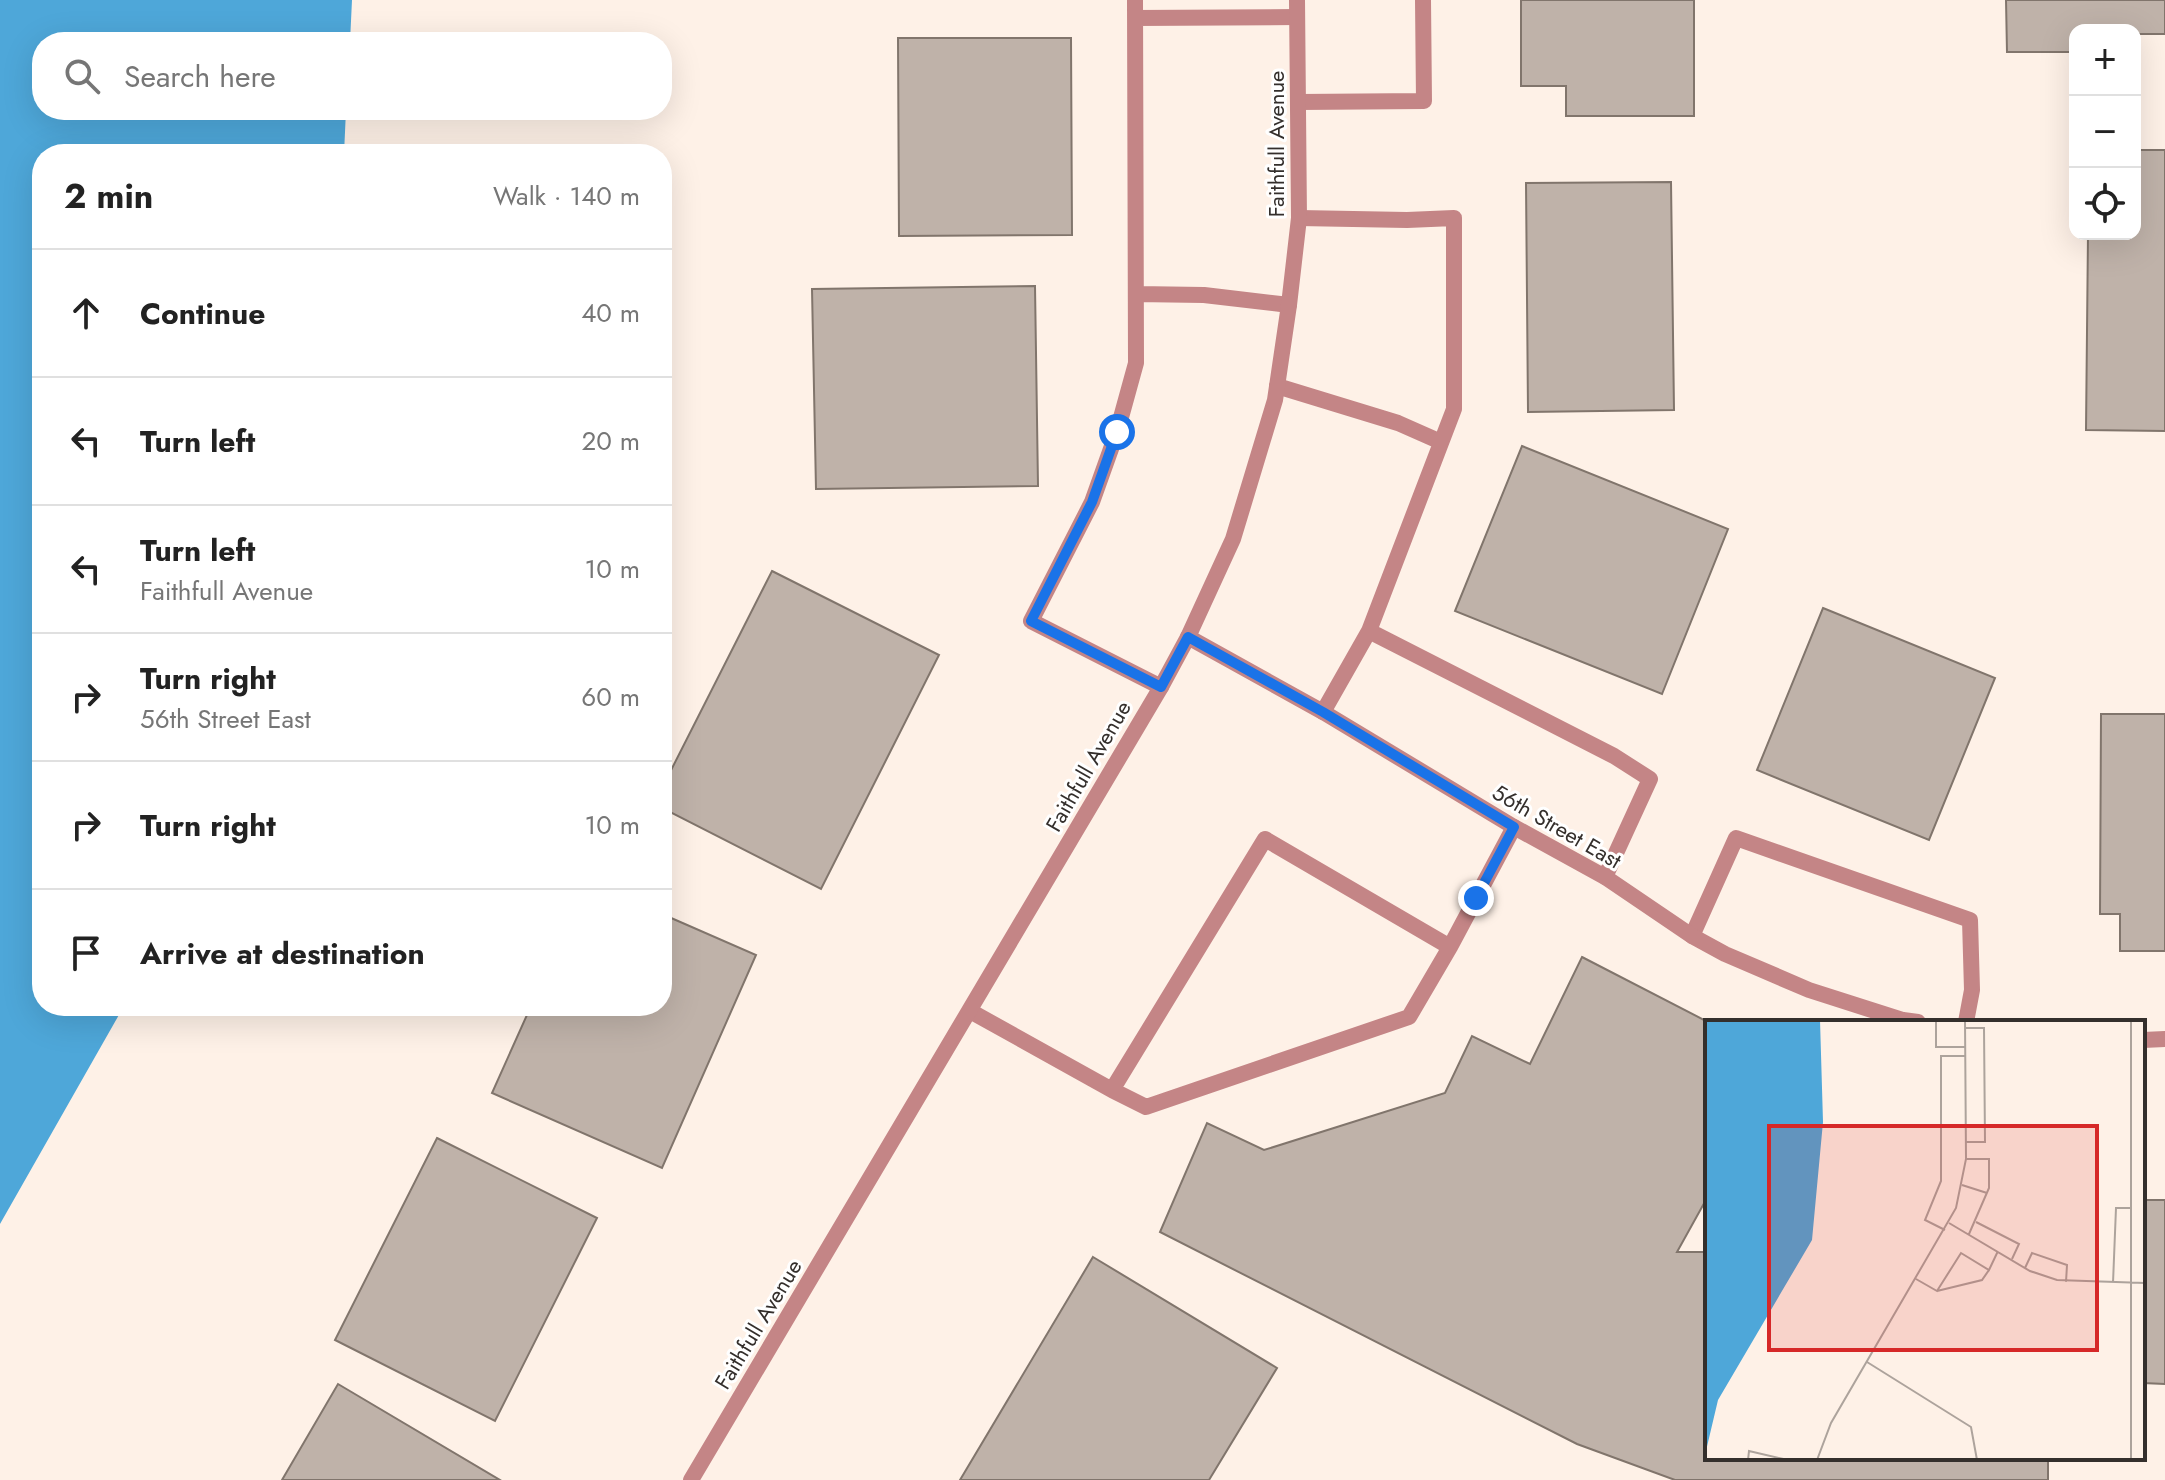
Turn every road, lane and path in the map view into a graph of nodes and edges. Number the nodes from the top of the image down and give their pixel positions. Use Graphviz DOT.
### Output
graph roads {
  1 [pos="1135,0"];
  2 [pos="1423,0"];
  3 [pos="1297,8"];
  4 [pos="1135,18"];
  5 [pos="1299,102"];
  6 [pos="1299,218"];
  7 [pos="1136,294"];
  8 [pos="1289,305"];
  9 [pos="1277,386"];
  10 [pos="1441,442"];
  11 [pos="1369,631"];
  12 [pos="1188,637"];
  13 [pos="1161,687"];
  14 [pos="1323,712"];
  15 [pos="1514,827"];
  16 [pos="1605,877"];
  17 [pos="1692,936"];
  18 [pos="1450,947"];
  19 [pos="970,1011"];
  20 [pos="1903,1020"];
  21 [pos="1966,1020"];
  22 [pos="2165,1039"];
  23 [pos="2145,1040"];
  24 [pos="1112,1090"];
  25 [pos="691,1480"];
  1 -- 4 [label="street"];
  2 -- 5 [label="street"];
  3 -- 4 [label="street"];
  3 -- 5 [label="street, Faithfull Avenue"];
  4 -- 7 [label="street"];
  5 -- 6 [label="street, Faithfull Avenue"];
  6 -- 8 [label="street, Faithfull Avenue"];
  6 -- 10 [label="street"];
  7 -- 8 [label="street"];
  7 -- 13 [label="street"];
  8 -- 9 [label="street, Faithfull Avenue"];
  9 -- 10 [label="street"];
  9 -- 12 [label="street, Faithfull Avenue"];
  10 -- 11 [label="street"];
  11 -- 14 [label="street"];
  11 -- 16 [label="street"];
  12 -- 13 [label="street, Faithfull Avenue"];
  12 -- 14 [label="street, 56th Street East"];
  13 -- 19 [label="street, Faithfull Avenue"];
  14 -- 15 [label="street, 56th Street East"];
  15 -- 16 [label="street, 56th Street East"];
  15 -- 18 [label="street"];
  16 -- 17 [label="street, 56th Street East"];
  17 -- 20 [label="street, 56th Street East"];
  17 -- 21 [label="street"];
  18 -- 24 [label="street"];
  18 -- 24 [label="street"];
  19 -- 24 [label="street"];
  19 -- 25 [label="street, Faithfull Avenue"];
  22 -- 23 [label="street"];
}
